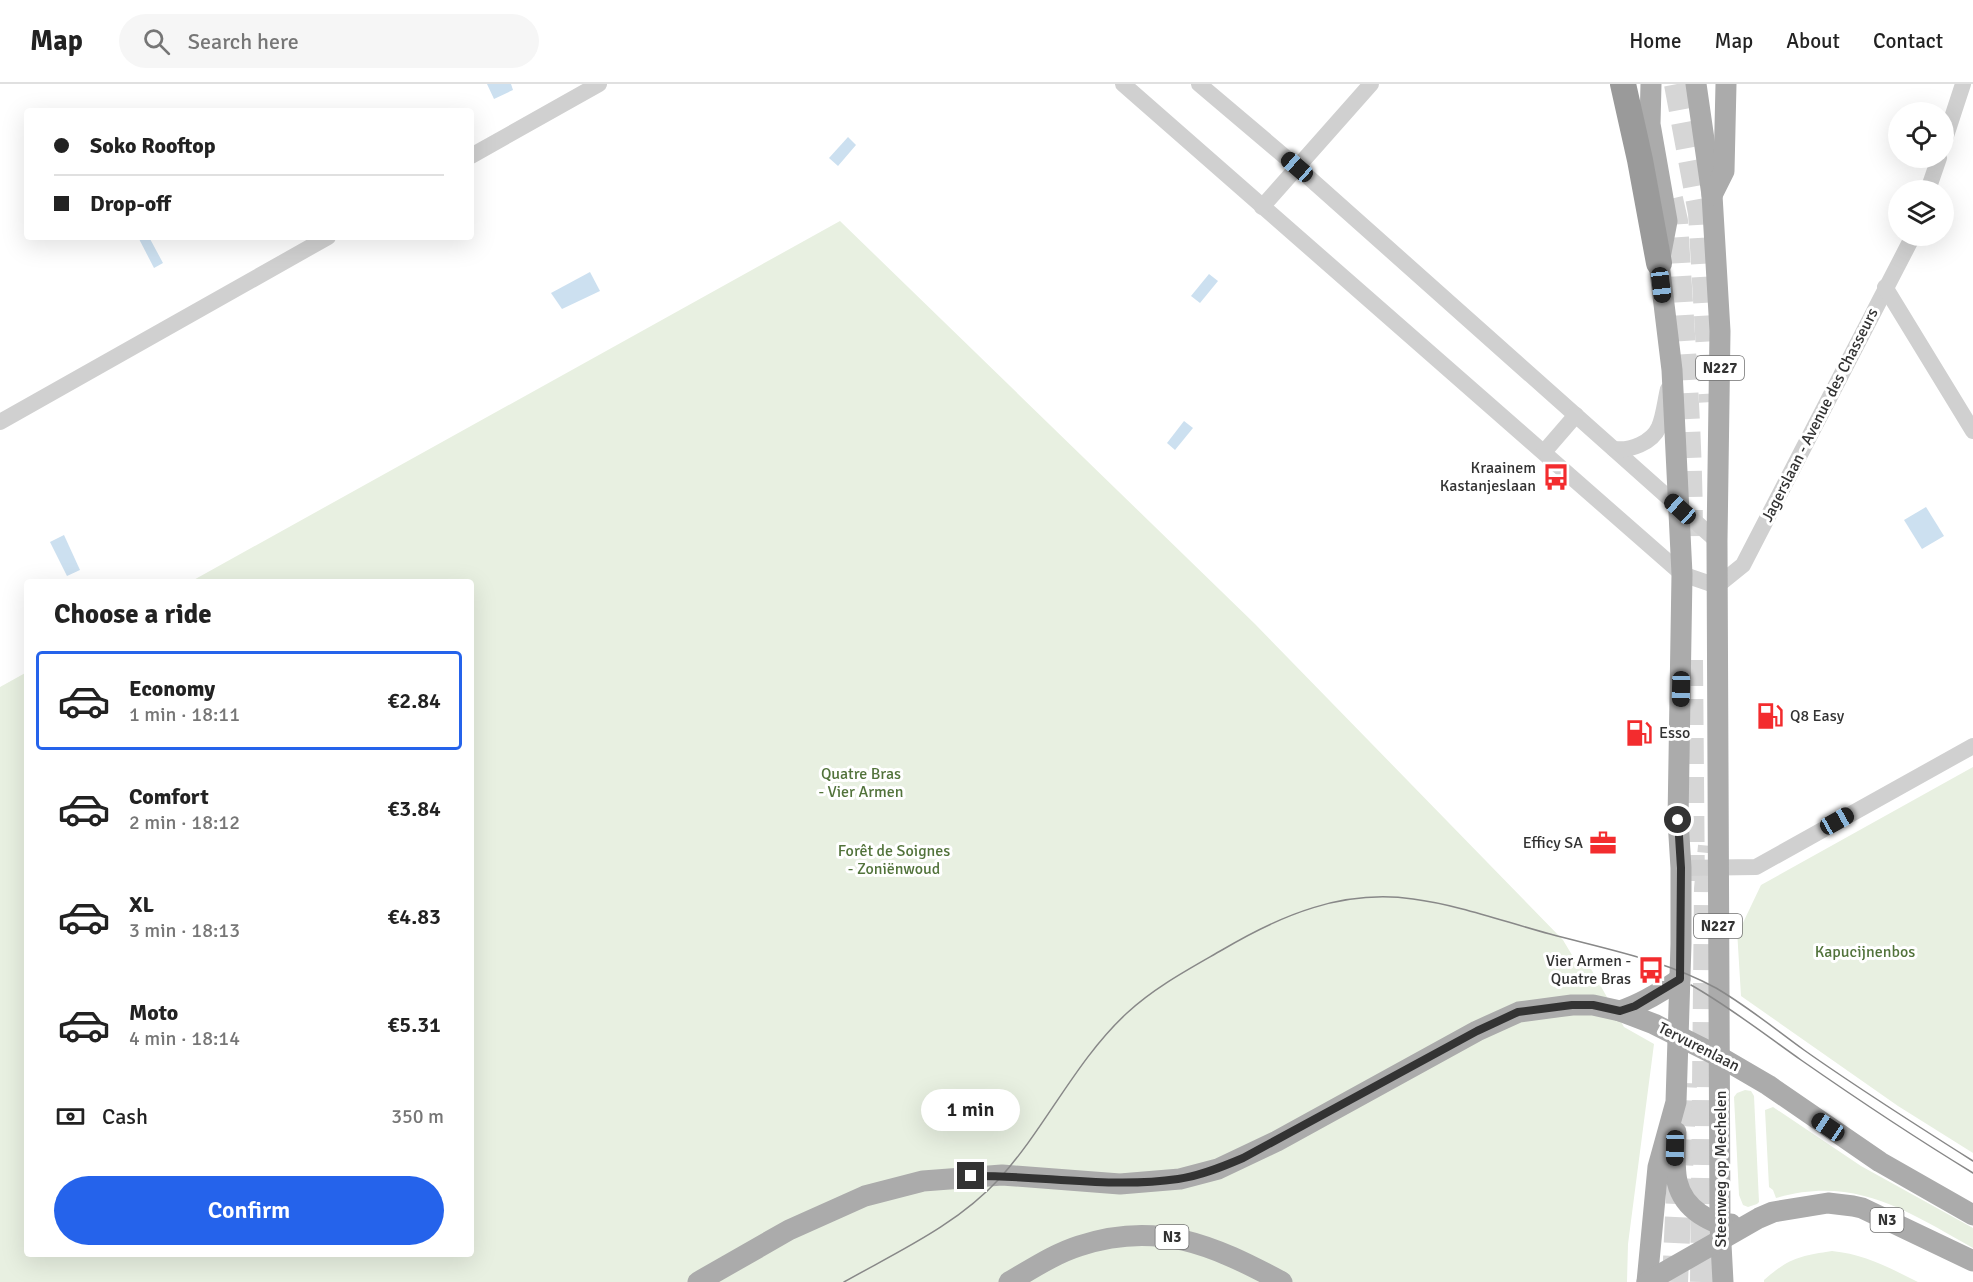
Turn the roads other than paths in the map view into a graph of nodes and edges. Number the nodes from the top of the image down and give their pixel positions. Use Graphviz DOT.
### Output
graph roads {
  1 [pos="599,84"];
  2 [pos="1123,84"];
  3 [pos="1199,84"];
  4 [pos="1371,84"];
  5 [pos="1623,84"];
  6 [pos="1651,84"];
  7 [pos="1696,84"];
  8 [pos="1726,84"];
  9 [pos="1963,84"];
  10 [pos="1954,111"];
  11 [pos="474,154"];
  12 [pos="1297,167"];
  13 [pos="1712,195"];
  14 [pos="1262,207"];
  15 [pos="323,240"];
  16 [pos="1908,246"];
  17 [pos="1659,263"];
  18 [pos="1886,287"];
  19 [pos="1672,370"];
  20 [pos="1576,415"];
  21 [pos="0,422"];
  22 [pos="1973,431"];
  23 [pos="1614,449"];
  24 [pos="1544,452"];
  25 [pos="1680,509"];
  26 [pos="1717,541"];
  27 [pos="1682,574"];
  28 [pos="1717,586"];
  29 [pos="1973,746"];
  30 [pos="1681,868"];
  31 [pos="1718,868"];
  32 [pos="1680,979"];
  33 [pos="1620,1011"];
  34 [pos="1678,1038"];
  35 [pos="1720,1057"];
  36 [pos="1676,1102"];
  37 [pos="1973,1215"];
  38 [pos="1721,1232"];
  39 [pos="1973,1261"];
  40 [pos="698,1282"];
  41 [pos="1009,1282"];
  42 [pos="1282,1282"];
  43 [pos="1647,1282"];
  44 [pos="1723,1282"];
  1 -- 11 [label="street"];
  2 -- 14 [label="street"];
  3 -- 12 [label="street"];
  4 -- 12 [label="street"];
  5 -- 17 [label="highway"];
  6 -- 17 [label="main road, N227"];
  7 -- 13 [label="main road"];
  8 -- 13 [label="main road, N227"];
  9 -- 10 [label="street"];
  12 -- 14 [label="street"];
  12 -- 20 [label="street"];
  13 -- 26 [label="main road, N227"];
  14 -- 24 [label="street"];
  15 -- 21 [label="street"];
  16 -- 18 [label="street, Jagerslaan - Avenue des Chasseurs"];
  17 -- 19 [label="main road, N227"];
  18 -- 22 [label="street"];
  18 -- 28 [label="street, Jagerslaan - Avenue des Chasseurs"];
  19 -- 23 [label="street"];
  19 -- 25 [label="main road, N227"];
  20 -- 23 [label="street"];
  20 -- 24 [label="street"];
  23 -- 25 [label="street"];
  24 -- 27 [label="street"];
  25 -- 26 [label="street"];
  25 -- 27 [label="main road, N227"];
  26 -- 28 [label="main road, N227"];
  27 -- 28 [label="street"];
  27 -- 30 [label="main road, N227"];
  28 -- 31 [label="main road, N227"];
  29 -- 31 [label="street"];
  30 -- 31 [label="street"];
  30 -- 32 [label="main road, N227"];
  31 -- 35 [label="main road, Steenweg op Mechelen / N227"];
  32 -- 33 [label="main road"];
  32 -- 34 [label="main road, N227"];
  33 -- 34 [label="main road, Tervurenlaan"];
  33 -- 40 [label="main road, Tervurenlaan"];
  34 -- 35 [label="main road, Tervurenlaan"];
  34 -- 36 [label="main road, N227"];
  35 -- 37 [label="main road, Tervurenlaan"];
  35 -- 38 [label="main road, Steenweg op Mechelen / N227"];
  36 -- 38 [label="main road, N227"];
  36 -- 43 [label="main road"];
  38 -- 39 [label="main road, N3"];
  38 -- 43 [label="main road"];
  38 -- 44 [label="main road, Steenweg op Mechelen"];
  41 -- 42 [label="main road, N3"];
}
